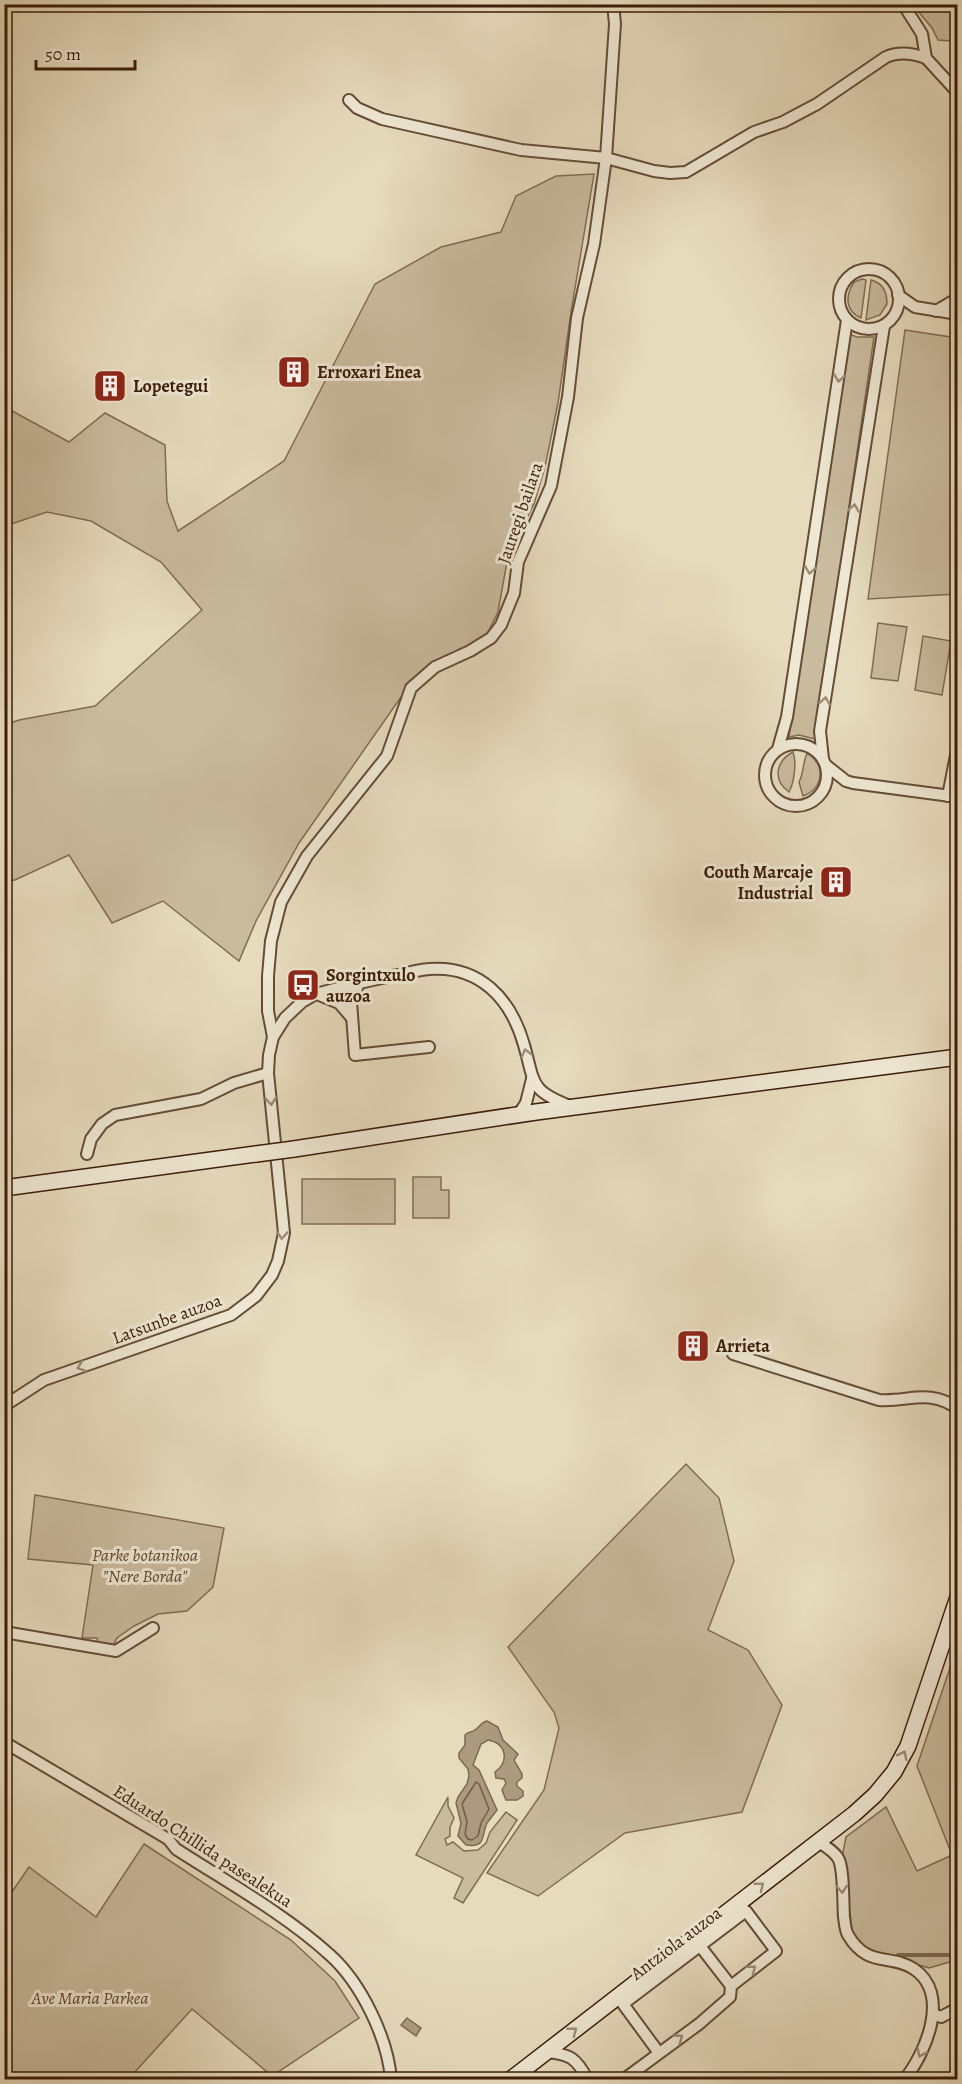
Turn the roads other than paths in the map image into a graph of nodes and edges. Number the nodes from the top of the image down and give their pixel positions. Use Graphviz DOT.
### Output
graph roads {
  1 [pos="613,4"];
  2 [pos="903,4"];
  3 [pos="926,58"];
  4 [pos="957,93"];
  5 [pos="349,100"];
  6 [pos="606,158"];
  7 [pos="898,295"];
  8 [pos="957,298"];
  9 [pos="915,308"];
  10 [pos="936,311"];
  11 [pos="894,315"];
  12 [pos="957,315"];
  13 [pos="847,320"];
  14 [pos="884,326"];
  15 [pos="957,745"];
  16 [pos="778,749"];
  17 [pos="825,763"];
  18 [pos="846,781"];
  19 [pos="822,792"];
  20 [pos="953,797"];
  21 [pos="360,983"];
  22 [pos="316,994"];
  23 [pos="351,1017"];
  24 [pos="273,1037"];
  25 [pos="429,1047"];
  26 [pos="957,1057"];
  27 [pos="268,1073"];
  28 [pos="532,1079"];
  29 [pos="574,1107"];
  30 [pos="518,1115"];
  31 [pos="87,1155"];
  32 [pos="4,1188"];
  33 [pos="733,1354"];
  34 [pos="4,1406"];
  35 [pos="957,1409"];
  36 [pos="957,1598"];
  37 [pos="153,1628"];
  38 [pos="4,1632"];
  39 [pos="4,1742"];
  40 [pos="818,1841"];
  41 [pos="700,1946"];
  42 [pos="731,1986"];
  43 [pos="957,2008"];
  44 [pos="933,2014"];
  45 [pos="545,2052"];
  46 [pos="659,2053"];
  47 [pos="392,2079"];
  48 [pos="510,2079"];
  49 [pos="588,2079"];
  50 [pos="623,2079"];
  51 [pos="904,2079"];
  1 -- 6 [label="street, Jauregi bailara"];
  2 -- 3 [label="street"];
  3 -- 4 [label="street"];
  3 -- 6 [label="street"];
  5 -- 6 [label="street"];
  6 -- 24 [label="street, Jauregi bailara"];
  7 -- 9 [label="street"];
  7 -- 11 [label="street"];
  7 -- 13 [label="street"];
  8 -- 10 [label="street"];
  9 -- 10 [label="street"];
  9 -- 11 [label="street"];
  10 -- 12 [label="street"];
  11 -- 14 [label="street"];
  13 -- 14 [label="street"];
  13 -- 16 [label="street, one-way"];
  17 -- 14 [label="street, one-way"];
  15 -- 20 [label="street"];
  16 -- 17 [label="street"];
  16 -- 19 [label="street"];
  17 -- 18 [label="street"];
  17 -- 19 [label="street"];
  18 -- 19 [label="street"];
  18 -- 20 [label="street"];
  21 -- 22 [label="street"];
  21 -- 23 [label="street"];
  28 -- 21 [label="street, one-way"];
  22 -- 23 [label="street"];
  22 -- 24 [label="street"];
  23 -- 25 [label="street"];
  24 -- 27 [label="street, Latsunbe auzoa"];
  26 -- 29 [label="main road"];
  27 -- 31 [label="street"];
  27 -- 34 [label="street, Latsunbe auzoa, one-way"];
  28 -- 29 [label="street"];
  28 -- 30 [label="street"];
  29 -- 30 [label="main road"];
  30 -- 32 [label="main road, bridge"];
  33 -- 35 [label="street"];
  40 -- 36 [label="main road, one-way"];
  37 -- 38 [label="street"];
  39 -- 47 [label="street, Eduardo Chillida pasealekua"];
  40 -- 44 [label="street, one-way"];
  45 -- 40 [label="main road, one-way"];
  41 -- 42 [label="street"];
  42 -- 41 [label="street, Antziola auzoa, one-way"];
  41 -- 46 [label="street, Antziola auzoa"];
  46 -- 42 [label="street, Antziola auzoa, one-way"];
  43 -- 44 [label="street"];
  44 -- 51 [label="street, one-way"];
  45 -- 48 [label="main road"];
  45 -- 49 [label="street"];
  46 -- 50 [label="street"];
}
